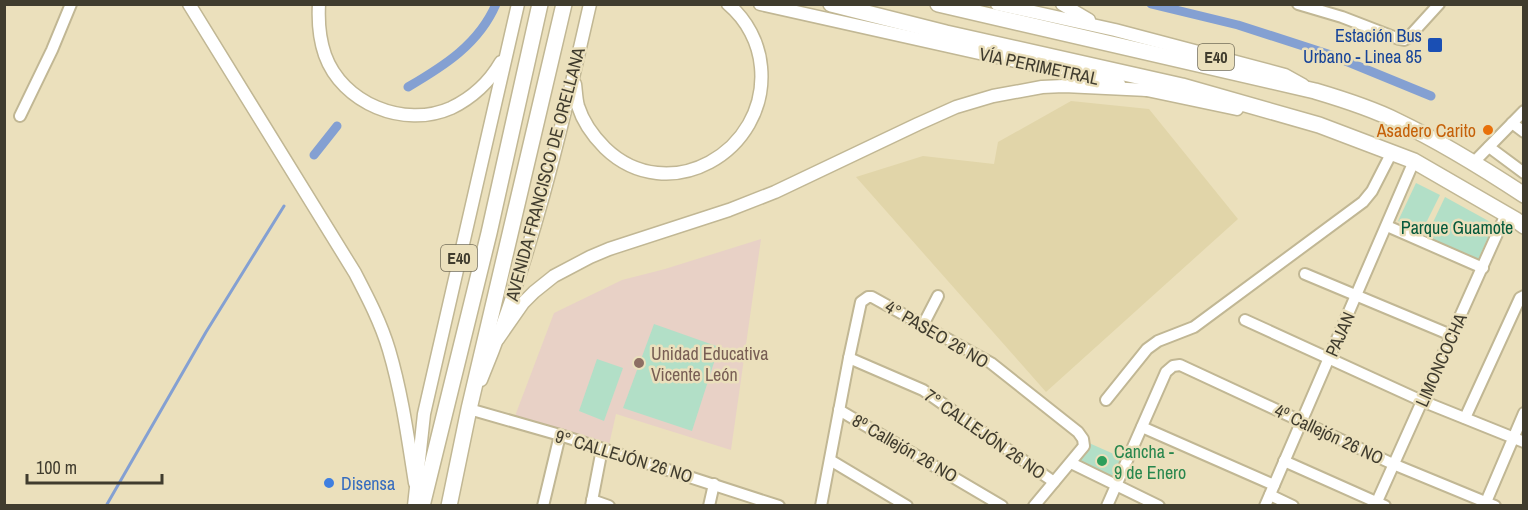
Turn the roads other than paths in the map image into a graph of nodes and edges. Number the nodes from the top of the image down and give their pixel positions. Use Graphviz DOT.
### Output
graph roads {
  1 [pos="71,4"];
  2 [pos="189,4"];
  3 [pos="319,4"];
  4 [pos="518,4"];
  5 [pos="540,4"];
  6 [pos="564,4"];
  7 [pos="590,4"];
  8 [pos="728,4"];
  9 [pos="760,4"];
  10 [pos="831,4"];
  11 [pos="938,4"];
  12 [pos="997,4"];
  13 [pos="1062,4"];
  14 [pos="1298,4"];
  15 [pos="1439,4"];
  16 [pos="1115,30"];
  17 [pos="507,53"];
  18 [pos="574,76"];
  19 [pos="1148,90"];
  20 [pos="1315,91"];
  21 [pos="1524,111"];
  22 [pos="20,116"];
  23 [pos="1512,123"];
  24 [pos="1319,125"];
  25 [pos="1524,132"];
  26 [pos="1489,147"];
  27 [pos="1392,152"];
  28 [pos="1414,161"];
  29 [pos="1474,162"];
  30 [pos="1524,173"];
  31 [pos="1524,195"];
  32 [pos="1506,214"];
  33 [pos="1387,226"];
  34 [pos="1524,226"];
  35 [pos="1483,268"];
  36 [pos="1305,274"];
  37 [pos="938,296"];
  38 [pos="1356,296"];
  39 [pos="1522,297"];
  40 [pos="1245,320"];
  41 [pos="923,325"];
  42 [pos="1451,335"];
  43 [pos="498,339"];
  44 [pos="849,358"];
  45 [pos="1329,358"];
  46 [pos="1106,400"];
  47 [pos="1422,401"];
  48 [pos="469,409"];
  49 [pos="839,410"];
  50 [pos="1524,413"];
  51 [pos="1465,418"];
  52 [pos="1301,422"];
  53 [pos="1142,427"];
  54 [pos="560,435"];
  55 [pos="1518,440"];
  56 [pos="602,449"];
  57 [pos="830,460"];
  58 [pos="1284,461"];
  59 [pos="1071,463"];
  60 [pos="1393,464"];
  61 [pos="1054,482"];
  62 [pos="416,483"];
  63 [pos="714,484"];
  64 [pos="1116,485"];
  65 [pos="1269,495"];
  66 [pos="591,503"];
  67 [pos="1379,504"];
  68 [pos="1491,504"];
  69 [pos="903,505"];
  70 [pos="414,506"];
  71 [pos="422,506"];
  72 [pos="449,506"];
  73 [pos="543,506"];
  74 [pos="609,506"];
  75 [pos="709,506"];
  76 [pos="779,506"];
  77 [pos="821,506"];
  78 [pos="1002,506"];
  79 [pos="1034,506"];
  80 [pos="1107,506"];
  81 [pos="1159,506"];
  82 [pos="1293,506"];
  1 -- 22 [label="street"];
  2 -- 62 [label="main road"];
  3 -- 17 [label="main road"];
  4 -- 17 [label="main road, E40"];
  5 -- 71 [label="highway"];
  6 -- 48 [label="highway, AVENIDA FRANCISCO DE ORELLANA"];
  7 -- 18 [label="main road, AVENIDA FRANCISCO DE ORELLANA"];
  8 -- 18 [label="main road"];
  9 -- 19 [label="main road, VÍA PERIMETRAL"];
  10 -- 24 [label="highway, VÍA PERIMETRAL"];
  11 -- 20 [label="highway, VÍA PERIMETRAL"];
  12 -- 16 [label="main road, VÍA PERIMETRAL / E40"];
  13 -- 16 [label="main road"];
  14 -- 15 [label="street"];
  16 -- 20 [label="main road, VÍA PERIMETRAL / E40"];
  17 -- 62 [label="main road, E40"];
  18 -- 43 [label="main road, AVENIDA FRANCISCO DE ORELLANA"];
  19 -- 24 [label="main road, VÍA PERIMETRAL"];
  19 -- 43 [label="main road"];
  20 -- 29 [label="highway, VÍA PERIMETRAL / E40"];
  21 -- 23 [label="street"];
  23 -- 25 [label="street"];
  23 -- 26 [label="street"];
  24 -- 27 [label="highway, VÍA PERIMETRAL"];
  26 -- 29 [label="street"];
  26 -- 30 [label="street"];
  27 -- 28 [label="highway, VÍA PERIMETRAL"];
  27 -- 46 [label="street"];
  28 -- 32 [label="highway, VÍA PERIMETRAL"];
  28 -- 33 [label="street, PAJAN"];
  29 -- 31 [label="highway, VÍA PERIMETRAL / E40"];
  32 -- 34 [label="highway, VÍA PERIMETRAL"];
  32 -- 35 [label="street, LIMONCOCHA"];
  33 -- 35 [label="street"];
  33 -- 38 [label="street, PAJAN"];
  35 -- 42 [label="street, LIMONCOCHA"];
  36 -- 38 [label="street"];
  37 -- 41 [label="street"];
  38 -- 42 [label="street"];
  38 -- 45 [label="street, PAJAN"];
  39 -- 51 [label="street"];
  40 -- 45 [label="street"];
  41 -- 44 [label="street, 4° PASEO 26 NO"];
  41 -- 59 [label="street, 4° PASEO 26 NO"];
  42 -- 47 [label="street, LIMONCOCHA"];
  43 -- 48 [label="main road, AVENIDA FRANCISCO DE ORELLANA"];
  44 -- 49 [label="street, 4° PASEO 26 NO"];
  44 -- 61 [label="street, 7° CALLEJÓN 26 NO"];
  45 -- 47 [label="street"];
  45 -- 52 [label="street, PAJAN"];
  47 -- 51 [label="street"];
  47 -- 60 [label="street, LIMONCOCHA"];
  48 -- 54 [label="street, 9° CALLEJÓN 26 NO"];
  48 -- 72 [label="highway, AVENIDA FRANCISCO DE ORELLANA"];
  49 -- 57 [label="street, 4° PASEO 26 NO"];
  49 -- 78 [label="street, 8º Callejón 26 NO"];
  50 -- 55 [label="street"];
  51 -- 55 [label="street"];
  52 -- 53 [label="street, 4º Callejón 26 NO"];
  52 -- 58 [label="street, PAJAN"];
  52 -- 60 [label="street, 4º Callejón 26 NO"];
  53 -- 64 [label="street"];
  53 -- 65 [label="street"];
  54 -- 56 [label="street, 9° CALLEJÓN 26 NO"];
  54 -- 73 [label="street"];
  55 -- 68 [label="street"];
  56 -- 63 [label="street, 9° CALLEJÓN 26 NO"];
  56 -- 66 [label="street"];
  57 -- 69 [label="street"];
  57 -- 77 [label="street, 4° PASEO 26 NO"];
  58 -- 65 [label="street, PAJAN"];
  58 -- 67 [label="street"];
  59 -- 61 [label="street"];
  59 -- 64 [label="street"];
  60 -- 67 [label="street, LIMONCOCHA"];
  60 -- 68 [label="street, 4º Callejón 26 NO"];
  61 -- 79 [label="street"];
  62 -- 70 [label="main road, E40"];
  63 -- 75 [label="street"];
  63 -- 76 [label="street, 9° CALLEJÓN 26 NO"];
  64 -- 80 [label="street"];
  64 -- 81 [label="street"];
  65 -- 82 [label="street"];
  66 -- 74 [label="street"];
}
